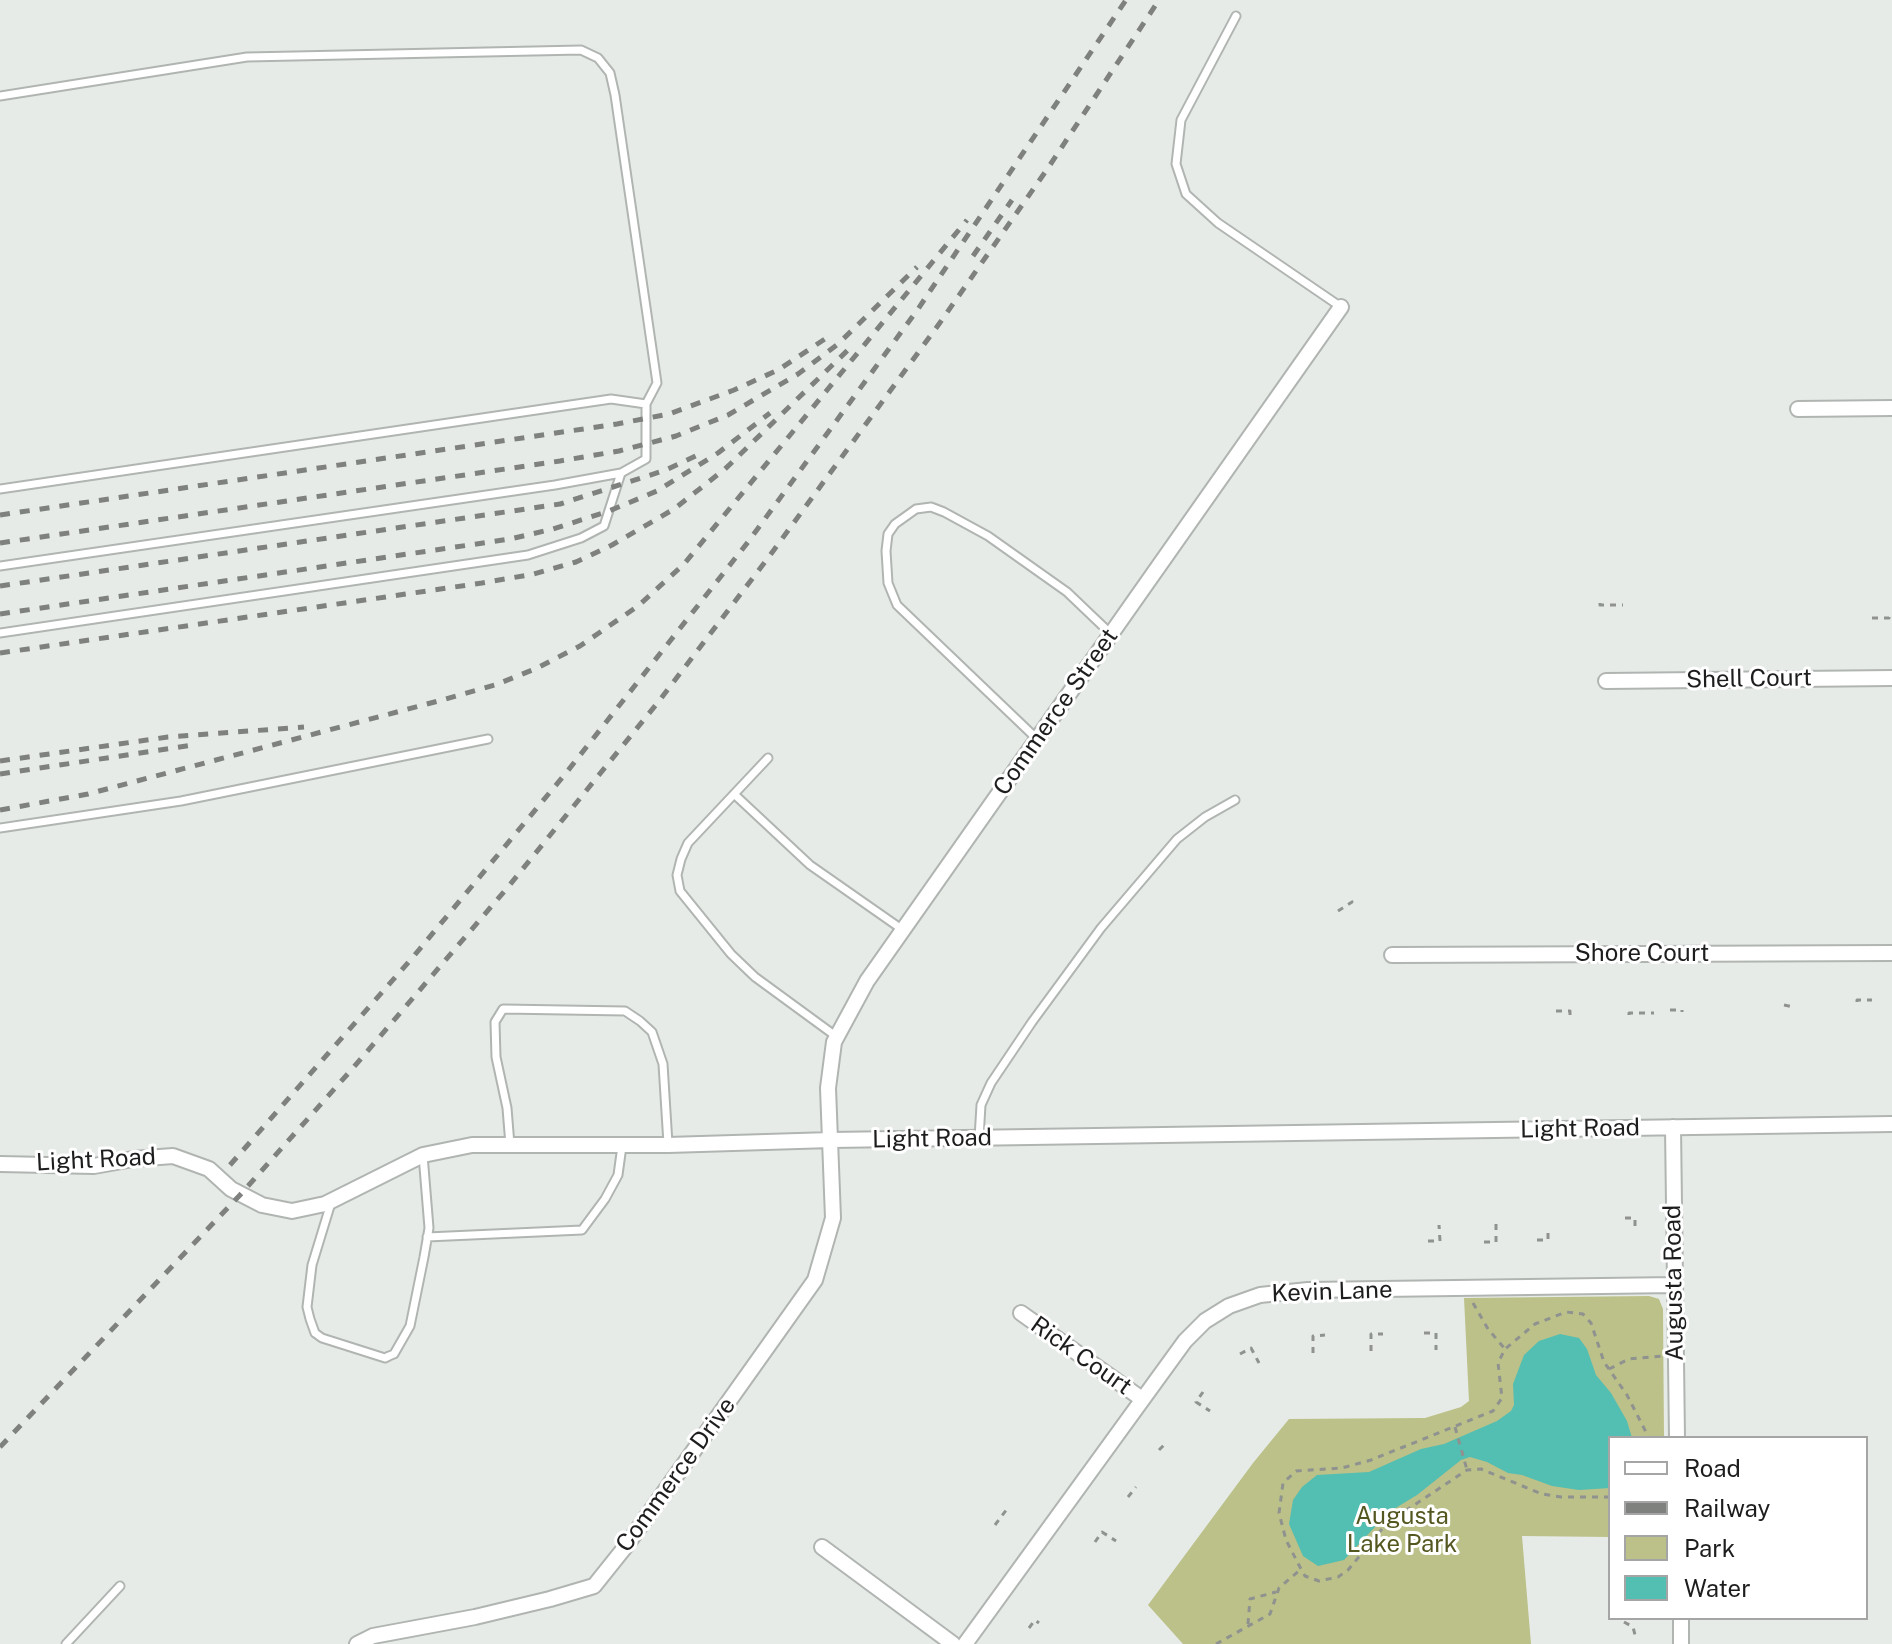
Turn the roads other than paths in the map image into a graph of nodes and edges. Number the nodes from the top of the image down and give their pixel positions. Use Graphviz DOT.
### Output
graph roads {
  1 [pos="1236,16"];
  2 [pos="0,96"];
  3 [pos="1341,307"];
  4 [pos="646,404"];
  5 [pos="1892,408"];
  6 [pos="1798,409"];
  7 [pos="621,473"];
  8 [pos="0,489"];
  9 [pos="0,566"];
  10 [pos="0,633"];
  11 [pos="1111,634"];
  12 [pos="1892,678"];
  13 [pos="1606,681"];
  14 [pos="488,739"];
  15 [pos="1037,739"];
  16 [pos="768,758"];
  17 [pos="734,794"];
  18 [pos="1235,800"];
  19 [pos="0,828"];
  20 [pos="903,930"];
  21 [pos="1892,953"];
  22 [pos="1392,955"];
  23 [pos="837,1037"];
  24 [pos="1892,1124"];
  25 [pos="1673,1127"];
  26 [pos="979,1138"];
  27 [pos="831,1140"];
  28 [pos="510,1145"];
  29 [pos="622,1145"];
  30 [pos="668,1145"];
  31 [pos="423,1155"];
  32 [pos="0,1164"];
  33 [pos="332,1201"];
  34 [pos="427,1237"];
  35 [pos="1675,1285"];
  36 [pos="1021,1313"];
  37 [pos="1142,1399"];
  38 [pos="1677,1436"];
  39 [pos="822,1547"];
  40 [pos="120,1586"];
  41 [pos="1681,1620"];
  42 [pos="66,1644"];
  43 [pos="357,1644"];
  44 [pos="953,1644"];
  45 [pos="965,1644"];
  46 [pos="1681,1644"];
  1 -- 3 [label="lane"];
  2 -- 4 [label="lane"];
  3 -- 11 [label="street, Commerce Street"];
  4 -- 7 [label="lane"];
  4 -- 8 [label="lane"];
  5 -- 6 [label="street"];
  7 -- 9 [label="lane"];
  7 -- 10 [label="lane"];
  11 -- 15 [label="street, Commerce Street"];
  11 -- 15 [label="lane"];
  12 -- 13 [label="street, Shell Court"];
  14 -- 19 [label="lane"];
  15 -- 20 [label="street, Commerce Street"];
  16 -- 17 [label="lane"];
  17 -- 20 [label="lane"];
  17 -- 23 [label="lane"];
  18 -- 26 [label="lane"];
  20 -- 23 [label="street, Commerce Street"];
  21 -- 22 [label="street, Shore Court"];
  23 -- 27 [label="street, Commerce Street"];
  24 -- 25 [label="street, Light Road"];
  25 -- 26 [label="street, Light Road"];
  25 -- 35 [label="street, Augusta Road"];
  26 -- 27 [label="street, Light Road"];
  27 -- 30 [label="street, Light Road"];
  27 -- 43 [label="street, Commerce Drive"];
  28 -- 29 [label="street, Light Road"];
  28 -- 30 [label="lane"];
  28 -- 31 [label="street, Light Road"];
  29 -- 30 [label="street, Light Road"];
  29 -- 34 [label="lane"];
  31 -- 33 [label="street, Light Road"];
  31 -- 34 [label="lane"];
  32 -- 33 [label="street, Light Road"];
  33 -- 34 [label="lane"];
  35 -- 37 [label="street, Kevin Lane"];
  35 -- 38 [label="street, Augusta Road"];
  36 -- 37 [label="street, Rick Court"];
  37 -- 45 [label="street, Kevin Lane"];
  39 -- 44 [label="street"];
  40 -- 42 [label="lane"];
  41 -- 46 [label="street"];
}
